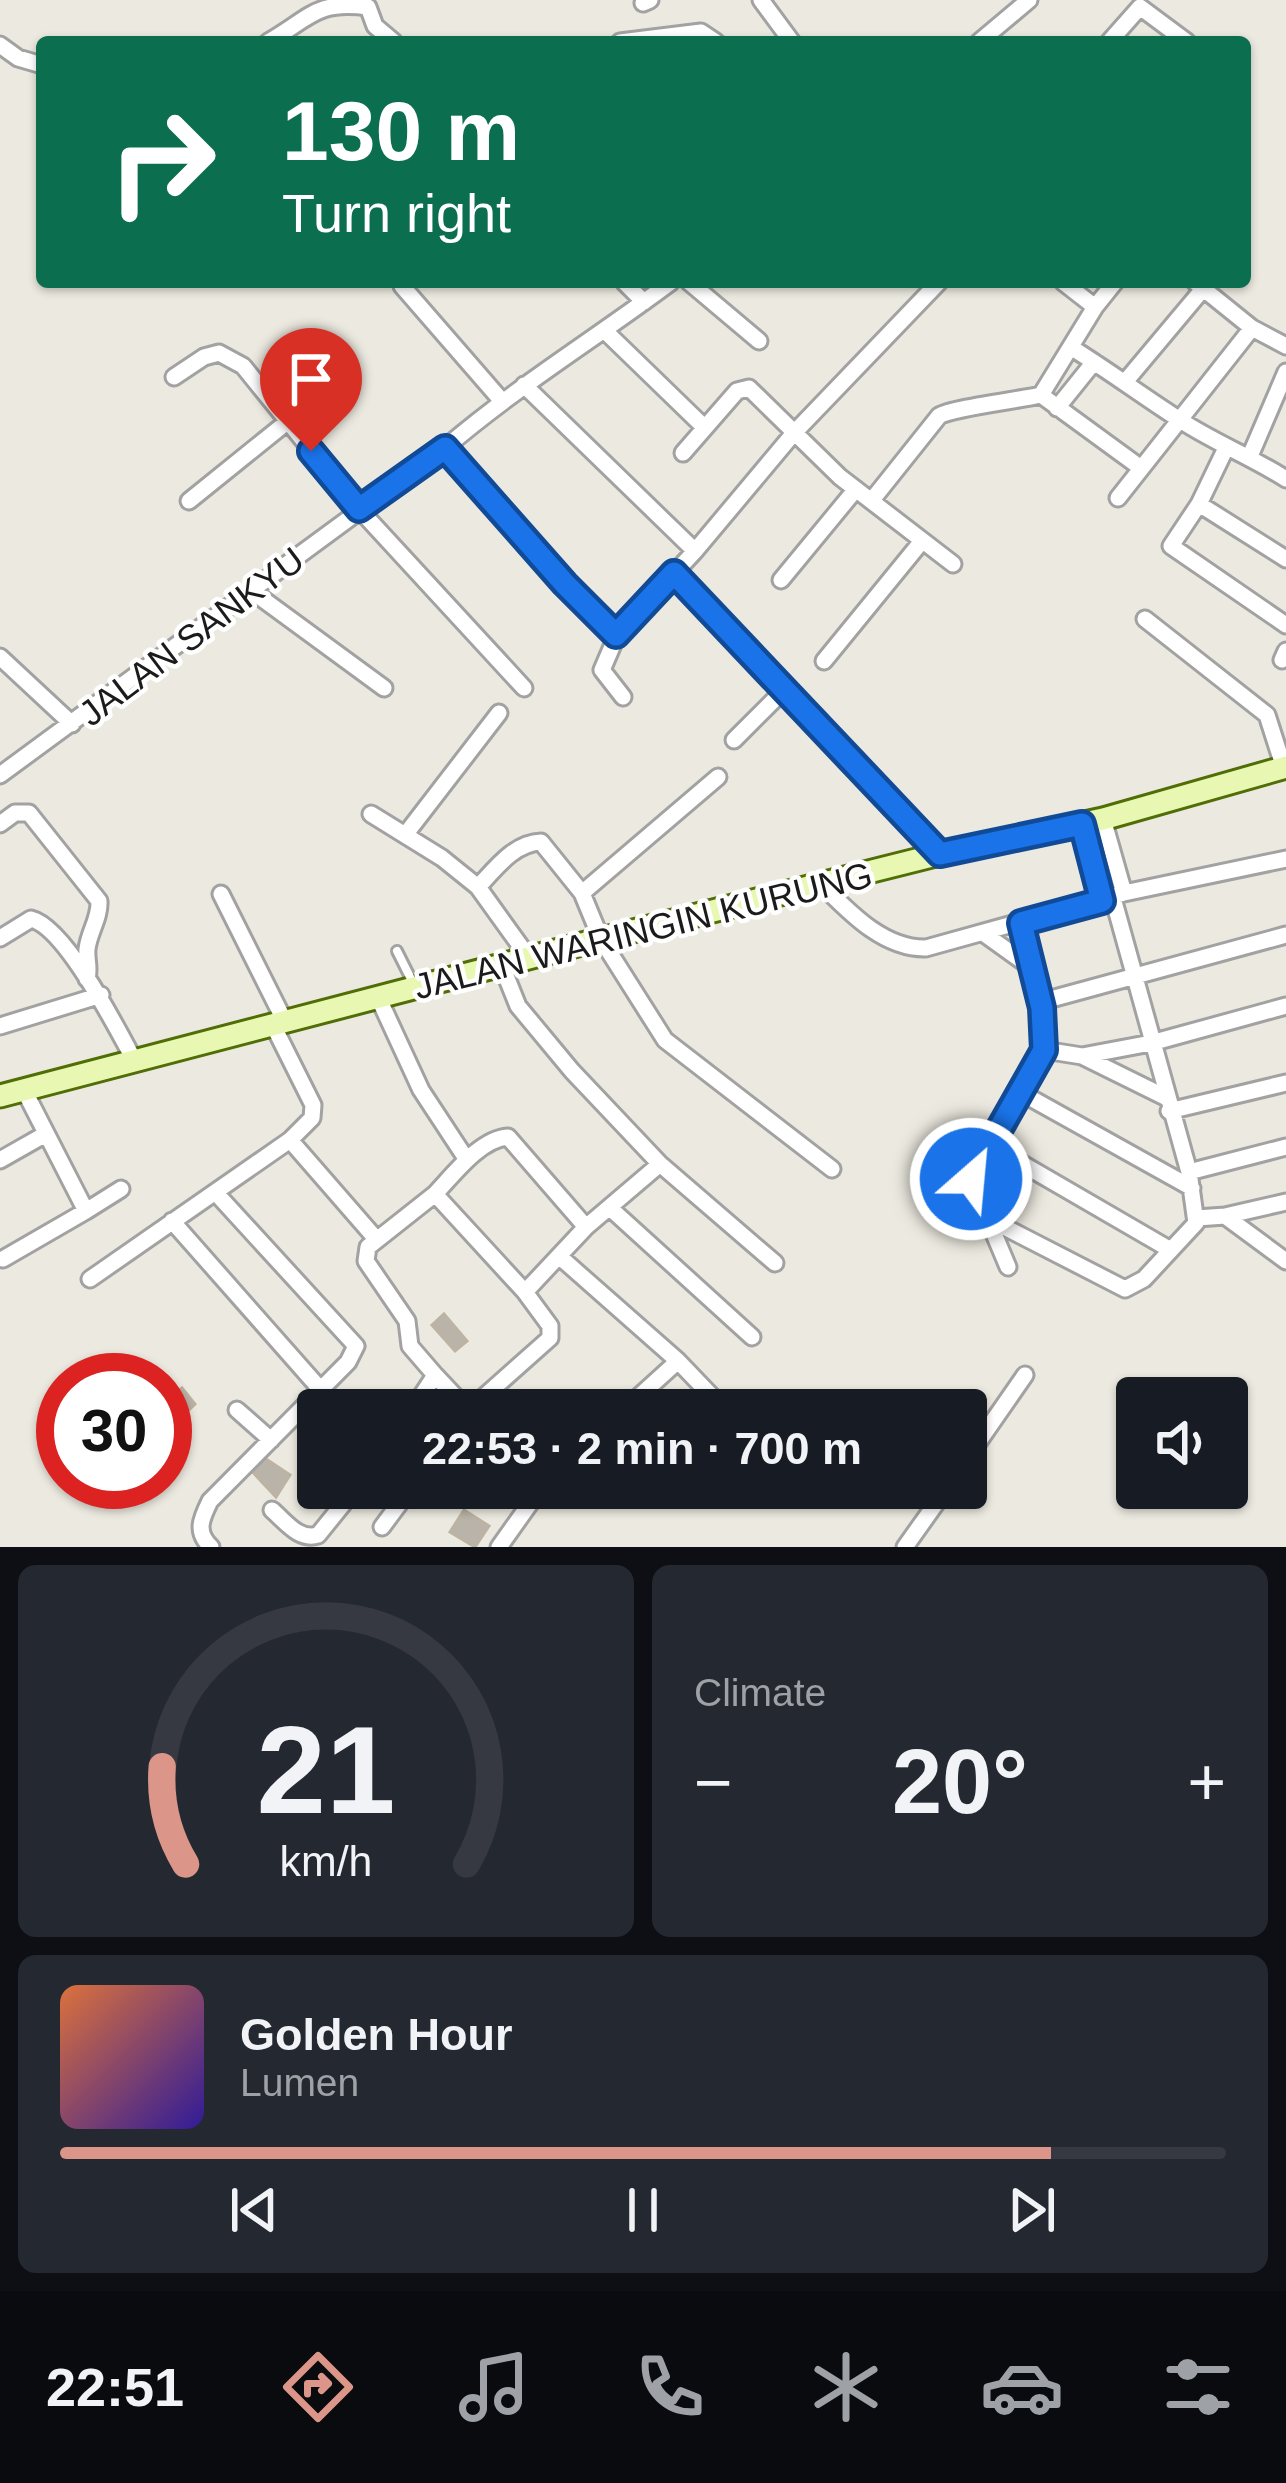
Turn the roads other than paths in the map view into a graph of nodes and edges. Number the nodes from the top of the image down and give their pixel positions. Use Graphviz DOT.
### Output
graph roads {
  1 [pos="761,0"];
  2 [pos="1029,0"];
  3 [pos="369,3"];
  4 [pos="277,36"];
  5 [pos="387,36"];
  6 [pos="668,36"];
  7 [pos="706,36"];
  8 [pos="788,36"];
  9 [pos="986,36"];
  10 [pos="1113,36"];
  11 [pos="1179,36"];
  12 [pos="0,45"];
  13 [pos="36,62"];
  14 [pos="404,288"];
  15 [pos="630,288"];
  16 [pos="662,288"];
  17 [pos="696,288"];
  18 [pos="933,288"];
  19 [pos="1070,288"];
  20 [pos="1110,288"];
  21 [pos="1197,288"];
  22 [pos="1202,288"];
  23 [pos="644,302"];
  24 [pos="1095,308"];
  25 [pos="1252,328"];
  26 [pos="606,332"];
  27 [pos="759,341"];
  28 [pos="1286,346"];
  29 [pos="1072,348"];
  30 [pos="1094,362"];
  31 [pos="1286,372"];
  32 [pos="173,377"];
  33 [pos="1125,382"];
  34 [pos="524,385"];
  35 [pos="1041,395"];
  36 [pos="501,400"];
  37 [pos="1058,408"];
  38 [pos="1179,420"];
  39 [pos="287,422"];
  40 [pos="705,428"];
  41 [pos="793,434"];
  42 [pos="445,448"];
  43 [pos="1226,448"];
  44 [pos="683,452"];
  45 [pos="1250,456"];
  46 [pos="1141,468"];
  47 [pos="1286,479"];
  48 [pos="856,489"];
  49 [pos="1118,498"];
  50 [pos="872,500"];
  51 [pos="189,501"];
  52 [pos="1198,504"];
  53 [pos="359,509"];
  54 [pos="922,541"];
  55 [pos="695,551"];
  56 [pos="1286,559"];
  57 [pos="953,563"];
  58 [pos="674,573"];
  59 [pos="781,580"];
  60 [pos="253,592"];
  61 [pos="1145,619"];
  62 [pos="1286,625"];
  63 [pos="616,635"];
  64 [pos="0,657"];
  65 [pos="824,661"];
  66 [pos="384,688"];
  67 [pos="524,688"];
  68 [pos="784,690"];
  69 [pos="623,697"];
  70 [pos="500,713"];
  71 [pos="72,724"];
  72 [pos="734,740"];
  73 [pos="1285,768"];
  74 [pos="0,775"];
  75 [pos="718,777"];
  76 [pos="371,814"];
  77 [pos="1093,822"];
  78 [pos="0,824"];
  79 [pos="405,835"];
  80 [pos="940,854"];
  81 [pos="1286,859"];
  82 [pos="822,885"];
  83 [pos="478,887"];
  84 [pos="582,893"];
  85 [pos="221,894"];
  86 [pos="1113,897"];
  87 [pos="1021,923"];
  88 [pos="983,933"];
  89 [pos="1286,935"];
  90 [pos="0,938"];
  91 [pos="601,939"];
  92 [pos="398,951"];
  93 [pos="529,958"];
  94 [pos="502,966"];
  95 [pos="1032,968"];
  96 [pos="1135,978"];
  97 [pos="87,979"];
  98 [pos="414,987"];
  99 [pos="101,995"];
  100 [pos="379,999"];
  101 [pos="1040,1001"];
  102 [pos="1286,1006"];
  103 [pos="279,1025"];
  104 [pos="0,1026"];
  105 [pos="1151,1043"];
  106 [pos="1044,1050"];
  107 [pos="1082,1056"];
  108 [pos="134,1060"];
  109 [pos="1286,1083"];
  110 [pos="24,1090"];
  111 [pos="1018,1091"];
  112 [pos="0,1096"];
  113 [pos="1167,1104"];
  114 [pos="44,1135"];
  115 [pos="290,1140"];
  116 [pos="988,1144"];
  117 [pos="1286,1147"];
  118 [pos="0,1160"];
  119 [pos="467,1160"];
  120 [pos="660,1164"];
  121 [pos="832,1169"];
  122 [pos="1190,1180"];
  123 [pos="122,1189"];
  124 [pos="215,1192"];
  125 [pos="435,1194"];
  126 [pos="1286,1202"];
  127 [pos="610,1208"];
  128 [pos="86,1211"];
  129 [pos="983,1216"];
  130 [pos="1226,1216"];
  131 [pos="1197,1218"];
  132 [pos="172,1222"];
  133 [pos="586,1227"];
  134 [pos="377,1240"];
  135 [pos="1169,1249"];
  136 [pos="560,1257"];
  137 [pos="3,1259"];
  138 [pos="1286,1261"];
  139 [pos="775,1263"];
  140 [pos="1008,1267"];
  141 [pos="90,1279"];
  142 [pos="525,1292"];
  143 [pos="752,1337"];
  144 [pos="677,1361"];
  145 [pos="435,1375"];
  146 [pos="1025,1375"];
  147 [pos="320,1389"];
  148 [pos="322,1389"];
  149 [pos="426,1389"];
  150 [pos="448,1389"];
  151 [pos="492,1389"];
  152 [pos="647,1389"];
  153 [pos="704,1389"];
  154 [pos="237,1410"];
  155 [pos="297,1414"];
  156 [pos="987,1430"];
  157 [pos="271,1440"];
  158 [pos="339,1509"];
  159 [pos="395,1509"];
  160 [pos="526,1509"];
  161 [pos="932,1509"];
  162 [pos="272,1510"];
  163 [pos="382,1527"];
  164 [pos="211,1547"];
  165 [pos="499,1547"];
  166 [pos="905,1547"];
  1 -- 8 [label="street"];
  2 -- 9 [label="street"];
  3 -- 4 [label="street"];
  3 -- 5 [label="street"];
  6 -- 7 [label="street"];
  10 -- 11 [label="street"];
  12 -- 13 [label="street"];
  14 -- 36 [label="street"];
  15 -- 23 [label="street"];
  16 -- 23 [label="street, JALAN SANKYU"];
  17 -- 27 [label="street"];
  18 -- 41 [label="street"];
  19 -- 24 [label="street"];
  20 -- 24 [label="street"];
  21 -- 33 [label="street"];
  22 -- 25 [label="street"];
  23 -- 26 [label="street, JALAN SANKYU"];
  24 -- 29 [label="street"];
  25 -- 28 [label="street"];
  25 -- 38 [label="street"];
  26 -- 34 [label="street, JALAN SANKYU"];
  26 -- 40 [label="street"];
  29 -- 30 [label="street"];
  29 -- 35 [label="street"];
  30 -- 33 [label="street"];
  30 -- 37 [label="street"];
  31 -- 45 [label="street"];
  32 -- 39 [label="street"];
  33 -- 38 [label="street"];
  34 -- 36 [label="street, JALAN SANKYU"];
  34 -- 55 [label="street"];
  35 -- 37 [label="street"];
  35 -- 50 [label="street"];
  36 -- 42 [label="street, JALAN SANKYU"];
  37 -- 46 [label="street"];
  38 -- 43 [label="street"];
  38 -- 46 [label="street"];
  39 -- 51 [label="street"];
  39 -- 53 [label="street"];
  40 -- 41 [label="street"];
  40 -- 44 [label="street"];
  41 -- 48 [label="street"];
  41 -- 55 [label="street"];
  42 -- 53 [label="street, JALAN SANKYU"];
  42 -- 63 [label="street"];
  43 -- 45 [label="street"];
  43 -- 52 [label="street"];
  45 -- 47 [label="street"];
  46 -- 49 [label="street"];
  48 -- 50 [label="street"];
  48 -- 59 [label="street"];
  50 -- 54 [label="street"];
  52 -- 56 [label="street"];
  52 -- 62 [label="street"];
  53 -- 60 [label="street, JALAN SANKYU"];
  53 -- 67 [label="street"];
  54 -- 57 [label="street"];
  54 -- 65 [label="street"];
  55 -- 58 [label="street"];
  58 -- 63 [label="street"];
  58 -- 68 [label="street"];
  60 -- 66 [label="street"];
  60 -- 71 [label="street, JALAN SANKYU"];
  61 -- 73 [label="street"];
  63 -- 69 [label="street"];
  64 -- 71 [label="street"];
  68 -- 72 [label="street"];
  68 -- 80 [label="street"];
  70 -- 79 [label="street"];
  71 -- 74 [label="street, JALAN SANKYU"];
  73 -- 77 [label="street, JALAN WARINGIN KURUNG"];
  75 -- 84 [label="street"];
  76 -- 79 [label="street"];
  77 -- 80 [label="street, JALAN WARINGIN KURUNG"];
  77 -- 86 [label="street"];
  78 -- 97 [label="street"];
  79 -- 83 [label="street"];
  80 -- 82 [label="street, JALAN WARINGIN KURUNG"];
  81 -- 86 [label="street"];
  82 -- 88 [label="street"];
  82 -- 91 [label="street, JALAN WARINGIN KURUNG"];
  83 -- 84 [label="street"];
  83 -- 93 [label="street"];
  84 -- 91 [label="street"];
  85 -- 103 [label="street"];
  86 -- 87 [label="street"];
  86 -- 96 [label="street"];
  87 -- 88 [label="street"];
  87 -- 95 [label="street"];
  88 -- 95 [label="street"];
  89 -- 96 [label="street"];
  90 -- 97 [label="street"];
  91 -- 93 [label="street, JALAN WARINGIN KURUNG"];
  91 -- 121 [label="street"];
  92 -- 98 [label="lane"];
  93 -- 94 [label="street, JALAN WARINGIN KURUNG"];
  94 -- 98 [label="street, JALAN WARINGIN KURUNG"];
  94 -- 120 [label="street"];
  95 -- 101 [label="street"];
  96 -- 101 [label="street"];
  96 -- 105 [label="street"];
  97 -- 99 [label="street"];
  98 -- 100 [label="street, JALAN WARINGIN KURUNG"];
  99 -- 104 [label="street"];
  99 -- 108 [label="street"];
  100 -- 103 [label="street, JALAN WARINGIN KURUNG"];
  100 -- 119 [label="street"];
  101 -- 106 [label="street"];
  102 -- 105 [label="street"];
  103 -- 108 [label="street, JALAN WARINGIN KURUNG"];
  103 -- 115 [label="street"];
  105 -- 107 [label="street"];
  105 -- 113 [label="street"];
  106 -- 107 [label="street"];
  106 -- 111 [label="street"];
  107 -- 113 [label="street"];
  108 -- 110 [label="street, JALAN WARINGIN KURUNG"];
  109 -- 113 [label="street"];
  110 -- 112 [label="street, JALAN WARINGIN KURUNG"];
  110 -- 114 [label="street"];
  111 -- 116 [label="street"];
  111 -- 122 [label="street"];
  113 -- 122 [label="street"];
  114 -- 118 [label="street"];
  114 -- 128 [label="street"];
  115 -- 124 [label="street"];
  115 -- 134 [label="street"];
  116 -- 129 [label="street"];
  116 -- 135 [label="street"];
  117 -- 122 [label="street"];
  119 -- 125 [label="street"];
  119 -- 133 [label="street"];
  120 -- 127 [label="street"];
  120 -- 139 [label="street"];
  122 -- 131 [label="street"];
  123 -- 128 [label="street"];
  124 -- 132 [label="street"];
  124 -- 148 [label="street"];
  125 -- 134 [label="street"];
  125 -- 142 [label="street"];
  126 -- 130 [label="street"];
  127 -- 133 [label="street"];
  127 -- 143 [label="street"];
  128 -- 137 [label="street"];
  129 -- 135 [label="street"];
  129 -- 140 [label="street"];
  130 -- 131 [label="street"];
  130 -- 138 [label="street"];
  131 -- 135 [label="street"];
  132 -- 141 [label="street"];
  132 -- 147 [label="street"];
  133 -- 136 [label="street"];
  134 -- 145 [label="street"];
  136 -- 142 [label="street"];
  136 -- 144 [label="street"];
  142 -- 151 [label="street"];
  144 -- 152 [label="street"];
  144 -- 153 [label="street"];
  145 -- 149 [label="street"];
  145 -- 150 [label="street"];
  146 -- 156 [label="street"];
  154 -- 157 [label="street"];
  155 -- 157 [label="street"];
  157 -- 164 [label="street"];
  158 -- 162 [label="street"];
  159 -- 163 [label="street"];
  160 -- 165 [label="street"];
  161 -- 166 [label="street"];
}
